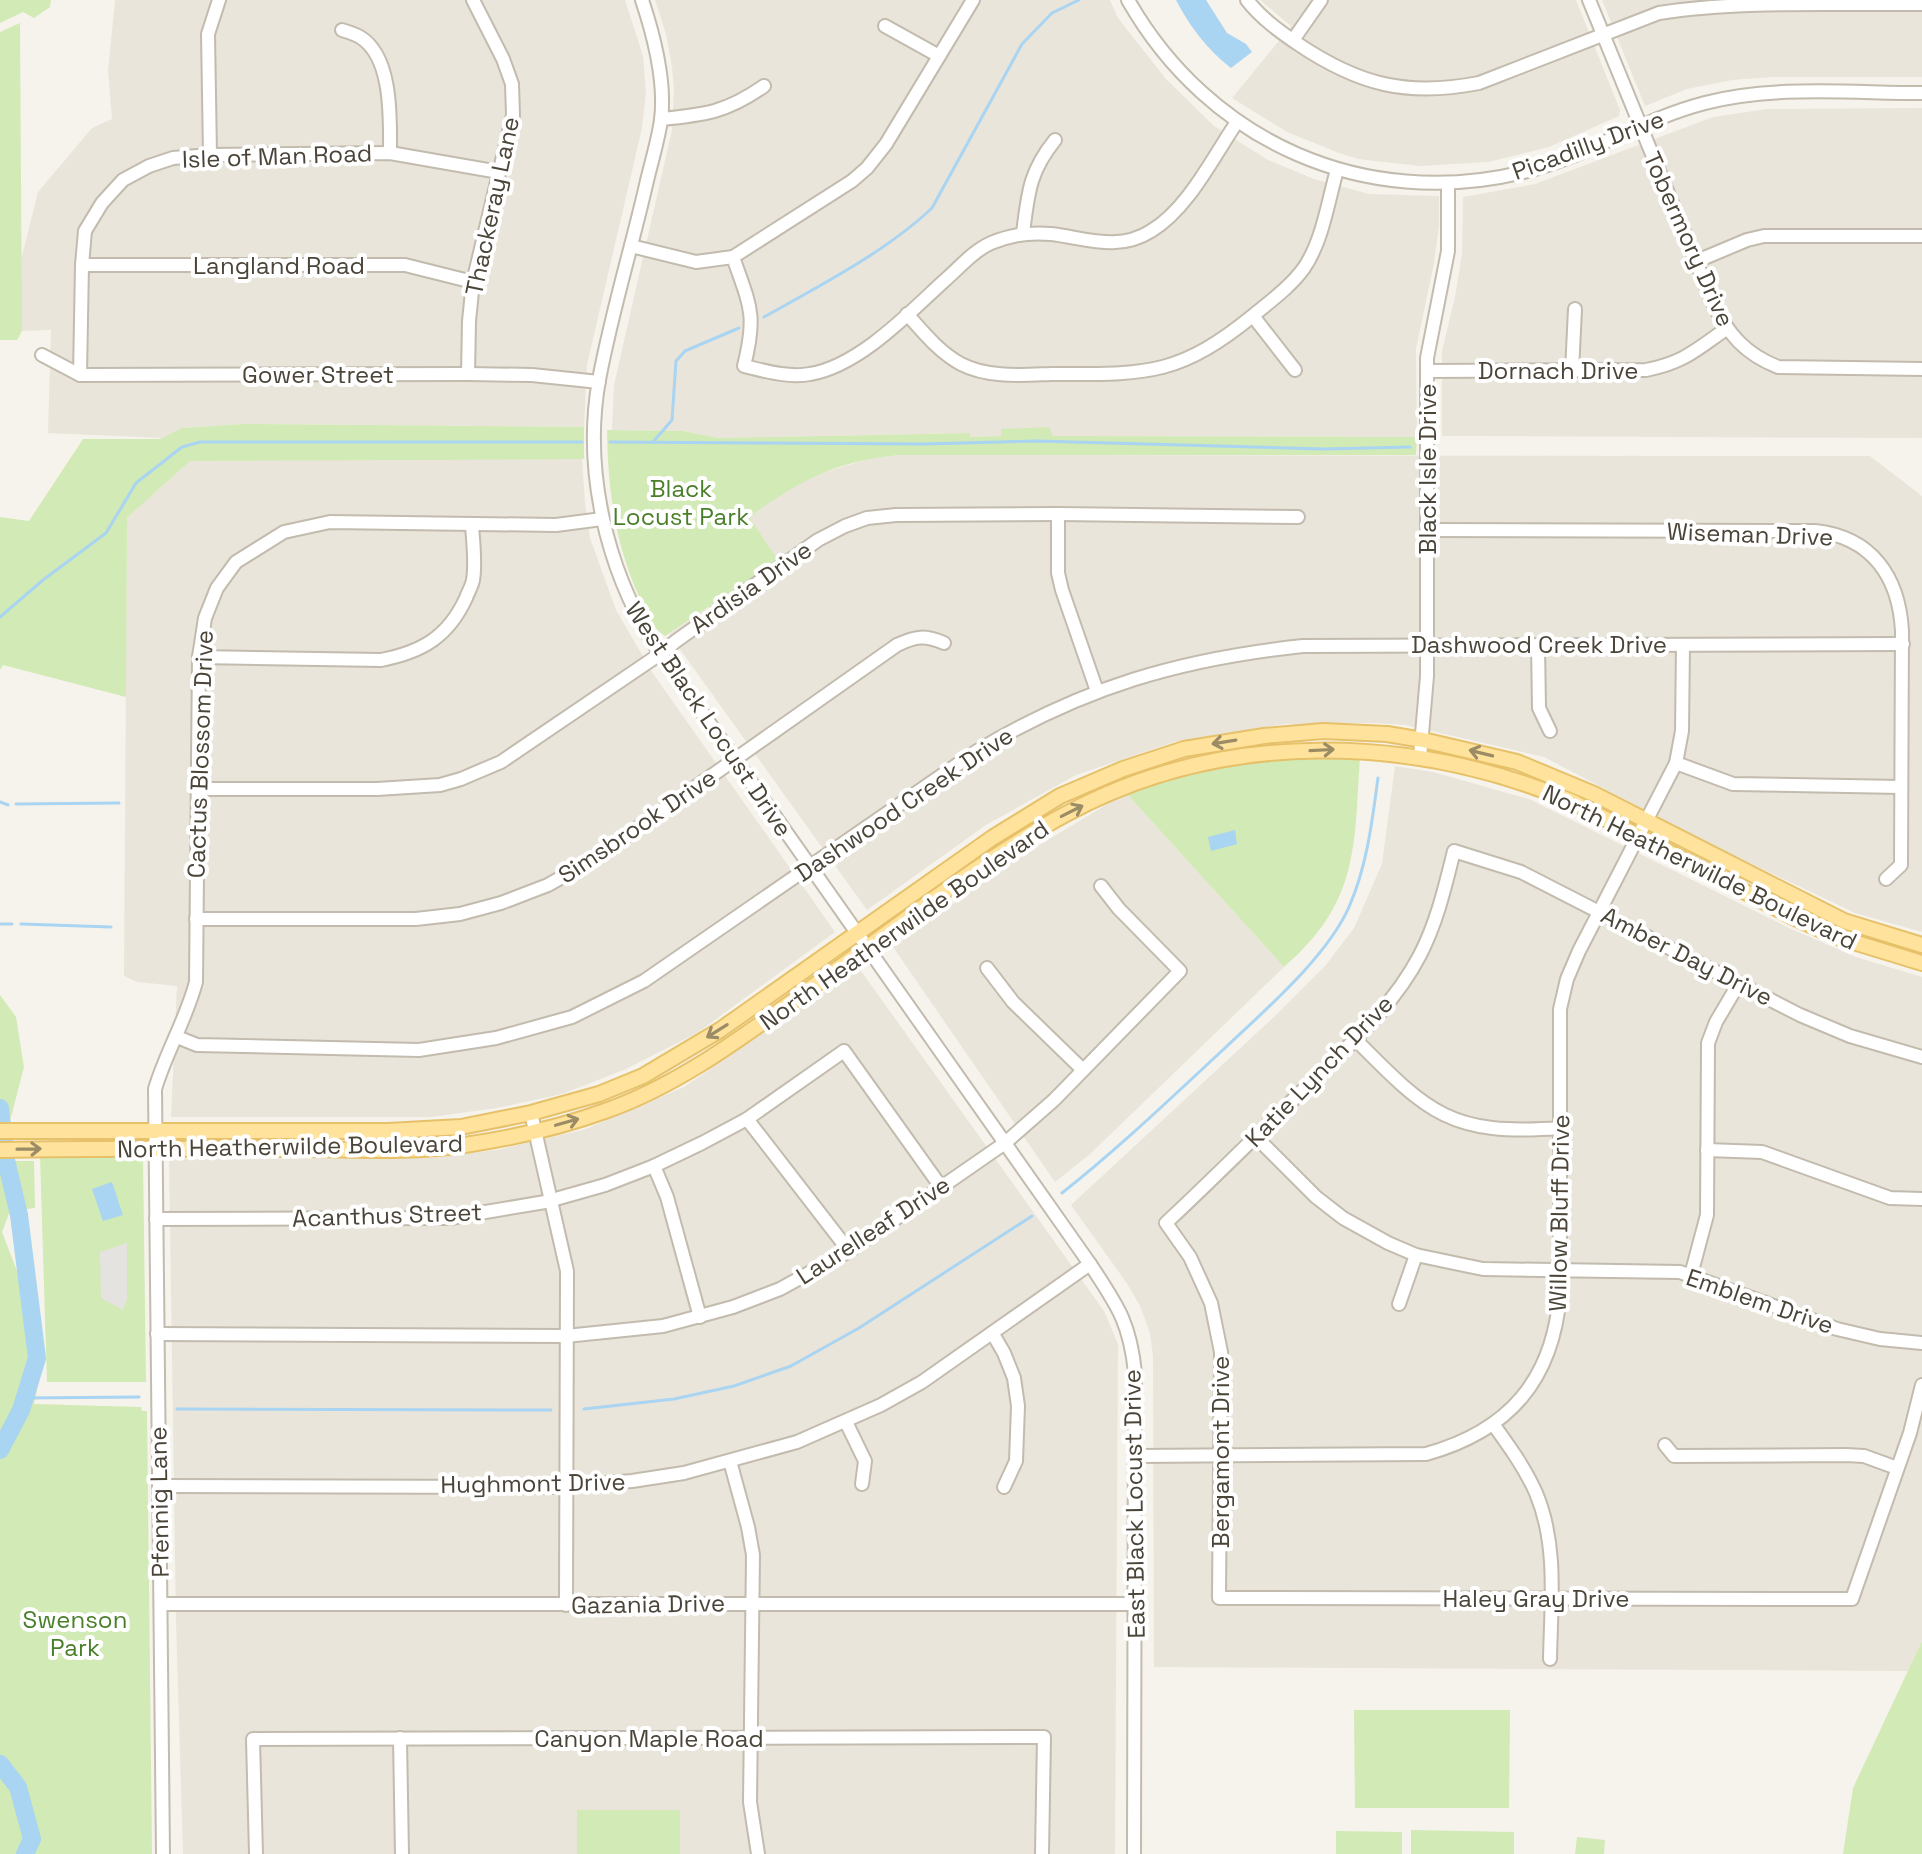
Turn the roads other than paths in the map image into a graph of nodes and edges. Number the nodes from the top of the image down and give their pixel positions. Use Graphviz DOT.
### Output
graph roads {
  1 [pos="219,0"];
  2 [pos="473,0"];
  3 [pos="642,0"];
  4 [pos="973,0"];
  5 [pos="1128,0"];
  6 [pos="1247,0"];
  7 [pos="1321,0"];
  8 [pos="1589,0"];
  9 [pos="1788,2"];
  10 [pos="1920,3"];
  11 [pos="885,26"];
  12 [pos="342,30"];
  13 [pos="1602,34"];
  14 [pos="1293,40"];
  15 [pos="939,56"];
  16 [pos="764,86"];
  17 [pos="1922,93"];
  18 [pos="661,119"];
  19 [pos="1237,122"];
  20 [pos="1639,127"];
  21 [pos="1055,140"];
  22 [pos="390,153"];
  23 [pos="210,155"];
  24 [pos="1337,170"];
  25 [pos="499,172"];
  26 [pos="1448,183"];
  27 [pos="1023,233"];
  28 [pos="1922,236"];
  29 [pos="631,246"];
  30 [pos="733,257"];
  31 [pos="1697,261"];
  32 [pos="82,265"];
  33 [pos="473,282"];
  34 [pos="1575,309"];
  35 [pos="907,314"];
  36 [pos="1253,316"];
  37 [pos="1726,329"];
  38 [pos="42,355"];
  39 [pos="1922,369"];
  40 [pos="1295,370"];
  41 [pos="1427,371"];
  42 [pos="1572,371"];
  43 [pos="468,374"];
  44 [pos="80,375"];
  45 [pos="599,382"];
  46 [pos="1058,514"];
  47 [pos="1298,517"];
  48 [pos="602,519"];
  49 [pos="472,525"];
  50 [pos="1428,530"];
  51 [pos="944,643"];
  52 [pos="1427,644"];
  53 [pos="1903,644"];
  54 [pos="1538,645"];
  55 [pos="1683,645"];
  56 [pos="660,654"];
  57 [pos="199,657"];
  58 [pos="1097,691"];
  59 [pos="1550,731"];
  60 [pos="1423,740"];
  61 [pos="1420,757"];
  62 [pos="734,761"];
  63 [pos="1676,763"];
  64 [pos="1901,787"];
  65 [pos="196,789"];
  66 [pos="1645,820"];
  67 [pos="1636,836"];
  68 [pos="1454,851"];
  69 [pos="810,867"];
  70 [pos="1886,879"];
  71 [pos="1101,886"];
  72 [pos="1599,911"];
  73 [pos="196,919"];
  74 [pos="858,933"];
  75 [pos="1922,945"];
  76 [pos="868,947"];
  77 [pos="1922,963"];
  78 [pos="987,968"];
  79 [pos="1739,983"];
  80 [pos="177,1037"];
  81 [pos="1355,1039"];
  82 [pos="1922,1057"];
  83 [pos="1083,1070"];
  84 [pos="531,1113"];
  85 [pos="747,1119"];
  86 [pos="1560,1128"];
  87 [pos="0,1131"];
  88 [pos="536,1131"];
  89 [pos="155,1132"];
  90 [pos="1256,1137"];
  91 [pos="1005,1143"];
  92 [pos="0,1150"];
  93 [pos="155,1150"];
  94 [pos="1707,1150"];
  95 [pos="654,1166"];
  96 [pos="941,1187"];
  97 [pos="1922,1199"];
  98 [pos="553,1200"];
  99 [pos="156,1219"];
  100 [pos="1166,1223"];
  101 [pos="849,1251"];
  102 [pos="1416,1255"];
  103 [pos="1090,1264"];
  104 [pos="1560,1270"];
  105 [pos="1691,1275"];
  106 [pos="1399,1304"];
  107 [pos="700,1317"];
  108 [pos="157,1334"];
  109 [pos="993,1334"];
  110 [pos="566,1336"];
  111 [pos="1922,1343"];
  112 [pos="1922,1385"];
  113 [pos="846,1422"];
  114 [pos="1493,1424"];
  115 [pos="1665,1445"];
  116 [pos="1222,1454"];
  117 [pos="1136,1456"];
  118 [pos="730,1461"];
  119 [pos="1897,1468"];
  120 [pos="862,1484"];
  121 [pos="159,1486"];
  122 [pos="565,1487"];
  123 [pos="1004,1487"];
  124 [pos="1551,1597"];
  125 [pos="1219,1598"];
  126 [pos="753,1603"];
  127 [pos="161,1604"];
  128 [pos="1136,1604"];
  129 [pos="566,1605"];
  130 [pos="1550,1659"];
  131 [pos="400,1738"];
  132 [pos="753,1738"];
  133 [pos="163,1854"];
  134 [pos="256,1854"];
  135 [pos="402,1854"];
  136 [pos="758,1854"];
  137 [pos="1042,1854"];
  138 [pos="1134,1854"];
  1 -- 23 [label="street"];
  2 -- 25 [label="street, Thackeray Lane"];
  3 -- 18 [label="street, West Black Locust Drive"];
  4 -- 15 [label="street"];
  5 -- 19 [label="street, Picadilly Drive"];
  6 -- 14 [label="street"];
  7 -- 14 [label="street"];
  8 -- 13 [label="street, Tobermory Drive"];
  9 -- 10 [label="street"];
  9 -- 13 [label="street"];
  11 -- 15 [label="street"];
  12 -- 22 [label="street"];
  13 -- 14 [label="street"];
  13 -- 20 [label="street, Tobermory Drive"];
  15 -- 30 [label="street"];
  16 -- 18 [label="street"];
  17 -- 20 [label="street, Picadilly Drive"];
  18 -- 29 [label="street, West Black Locust Drive"];
  19 -- 24 [label="street, Picadilly Drive"];
  19 -- 27 [label="street"];
  20 -- 26 [label="street, Picadilly Drive"];
  20 -- 31 [label="street, Tobermory Drive"];
  21 -- 27 [label="street"];
  22 -- 23 [label="street, Isle of Man Road"];
  22 -- 25 [label="street, Isle of Man Road"];
  23 -- 32 [label="street, Isle of Man Road"];
  24 -- 26 [label="street, Picadilly Drive"];
  24 -- 36 [label="street"];
  25 -- 33 [label="street, Thackeray Lane"];
  26 -- 41 [label="street, Black Isle Drive"];
  27 -- 35 [label="street"];
  28 -- 31 [label="street"];
  29 -- 30 [label="street"];
  29 -- 45 [label="street, West Black Locust Drive"];
  30 -- 35 [label="street"];
  31 -- 37 [label="street, Tobermory Drive"];
  32 -- 33 [label="street, Langland Road"];
  32 -- 44 [label="street, Isle of Man Road"];
  33 -- 43 [label="street, Thackeray Lane"];
  34 -- 42 [label="street"];
  35 -- 36 [label="street"];
  36 -- 40 [label="street"];
  37 -- 39 [label="street, Tobermory Drive"];
  37 -- 42 [label="street, Dornach Drive"];
  38 -- 44 [label="street, Gower Street"];
  41 -- 42 [label="street, Dornach Drive"];
  41 -- 50 [label="street, Black Isle Drive"];
  43 -- 44 [label="street, Gower Street"];
  43 -- 45 [label="street, Gower Street"];
  45 -- 48 [label="street, West Black Locust Drive"];
  46 -- 47 [label="street, Ardisia Drive"];
  46 -- 56 [label="street, Ardisia Drive"];
  46 -- 58 [label="street"];
  48 -- 49 [label="street, Cactus Blossom Drive"];
  48 -- 56 [label="street, West Black Locust Drive"];
  49 -- 57 [label="street, Cactus Blossom Drive"];
  49 -- 57 [label="street"];
  50 -- 52 [label="street, Black Isle Drive"];
  50 -- 53 [label="street, Wiseman Drive"];
  51 -- 62 [label="street, Simsbrook Drive"];
  52 -- 54 [label="street, Dashwood Creek Drive"];
  52 -- 58 [label="street, Dashwood Creek Drive"];
  52 -- 60 [label="street, Black Isle Drive"];
  53 -- 55 [label="street, Dashwood Creek Drive"];
  53 -- 64 [label="street, Wiseman Drive"];
  54 -- 55 [label="street, Dashwood Creek Drive"];
  54 -- 59 [label="street"];
  55 -- 63 [label="street, Willow Bluff Drive"];
  56 -- 62 [label="street, West Black Locust Drive"];
  56 -- 65 [label="street, Ardisia Drive"];
  57 -- 65 [label="street, Cactus Blossom Drive"];
  58 -- 69 [label="street, Dashwood Creek Drive"];
  60 -- 61 [label="street, Black Isle Drive"];
  66 -- 60 [label="main road, North Heatherwilde Boulevard, one-way"];
  60 -- 74 [label="main road, North Heatherwilde Boulevard, one-way"];
  61 -- 67 [label="main road, North Heatherwilde Boulevard"];
  76 -- 61 [label="main road, North Heatherwilde Boulevard, one-way"];
  62 -- 69 [label="street, West Black Locust Drive"];
  62 -- 73 [label="street, Simsbrook Drive"];
  63 -- 64 [label="street"];
  63 -- 66 [label="street, Willow Bluff Drive"];
  64 -- 70 [label="street, Wiseman Drive"];
  65 -- 73 [label="street, Cactus Blossom Drive"];
  66 -- 67 [label="street, Willow Bluff Drive"];
  66 -- 75 [label="main road, North Heatherwilde Boulevard"];
  67 -- 72 [label="street, Willow Bluff Drive"];
  67 -- 77 [label="main road, North Heatherwilde Boulevard"];
  68 -- 72 [label="street, Amber Day Drive"];
  68 -- 81 [label="street, Katie Lynch Drive"];
  69 -- 74 [label="street, West Black Locust Drive"];
  69 -- 80 [label="street, Dashwood Creek Drive"];
  71 -- 83 [label="street, Laurelleaf Drive"];
  72 -- 79 [label="street, Amber Day Drive"];
  72 -- 86 [label="street, Willow Bluff Drive"];
  73 -- 80 [label="street, Cactus Blossom Drive"];
  74 -- 76 [label="street, West Black Locust Drive"];
  74 -- 84 [label="main road, North Heatherwilde Boulevard, one-way"];
  88 -- 76 [label="main road, North Heatherwilde Boulevard, one-way"];
  76 -- 91 [label="street, East Black Locust Drive"];
  78 -- 83 [label="street"];
  79 -- 82 [label="street, Amber Day Drive"];
  79 -- 94 [label="street"];
  80 -- 89 [label="street, Cactus Blossom Drive"];
  81 -- 86 [label="street"];
  81 -- 90 [label="street, Katie Lynch Drive"];
  83 -- 91 [label="street, Laurelleaf Drive"];
  84 -- 88 [label="street"];
  84 -- 89 [label="main road, North Heatherwilde Boulevard"];
  85 -- 95 [label="street, Acanthus Street"];
  85 -- 96 [label="street, Acanthus Street"];
  85 -- 101 [label="street"];
  86 -- 104 [label="street, Willow Bluff Drive"];
  87 -- 89 [label="main road, North Heatherwilde Boulevard"];
  88 -- 93 [label="main road, North Heatherwilde Boulevard"];
  88 -- 98 [label="street"];
  89 -- 93 [label="street, Cactus Blossom Drive"];
  90 -- 100 [label="street, Katie Lynch Drive"];
  90 -- 102 [label="street, Emblem Drive"];
  91 -- 96 [label="street, Laurelleaf Drive"];
  91 -- 103 [label="street, East Black Locust Drive"];
  92 -- 93 [label="main road, North Heatherwilde Boulevard, one-way"];
  93 -- 99 [label="street, Pfennig Lane"];
  94 -- 97 [label="street"];
  94 -- 105 [label="street"];
  95 -- 98 [label="street, Acanthus Street"];
  95 -- 107 [label="street"];
  96 -- 101 [label="street, Laurelleaf Drive"];
  98 -- 99 [label="street, Acanthus Street"];
  98 -- 110 [label="street"];
  99 -- 108 [label="street, Pfennig Lane"];
  100 -- 116 [label="street, Bergamont Drive"];
  101 -- 107 [label="street, Laurelleaf Drive"];
  102 -- 104 [label="street, Emblem Drive"];
  102 -- 106 [label="street"];
  103 -- 109 [label="street, Hughmont Drive"];
  103 -- 117 [label="street, East Black Locust Drive"];
  104 -- 105 [label="street, Emblem Drive"];
  104 -- 114 [label="street, Willow Bluff Drive"];
  105 -- 111 [label="street, Emblem Drive"];
  107 -- 110 [label="street, Laurelleaf Drive"];
  108 -- 110 [label="street, Laurelleaf Drive"];
  108 -- 121 [label="street, Pfennig Lane"];
  109 -- 113 [label="street, Hughmont Drive"];
  109 -- 123 [label="street"];
  110 -- 122 [label="street"];
  112 -- 119 [label="street"];
  113 -- 118 [label="street, Hughmont Drive"];
  113 -- 120 [label="street"];
  114 -- 116 [label="street, Willow Bluff Drive"];
  114 -- 124 [label="street"];
  115 -- 119 [label="street"];
  116 -- 117 [label="street, Willow Bluff Drive"];
  116 -- 125 [label="street, Bergamont Drive"];
  117 -- 128 [label="street, East Black Locust Drive"];
  118 -- 122 [label="street, Hughmont Drive"];
  118 -- 126 [label="street"];
  119 -- 124 [label="street, Haley Gray Drive"];
  121 -- 122 [label="street, Hughmont Drive"];
  121 -- 127 [label="street, Pfennig Lane"];
  122 -- 129 [label="street"];
  124 -- 125 [label="street, Haley Gray Drive"];
  124 -- 130 [label="street"];
  126 -- 128 [label="street, Gazania Drive"];
  126 -- 129 [label="street, Gazania Drive"];
  126 -- 132 [label="street"];
  127 -- 129 [label="street, Gazania Drive"];
  127 -- 133 [label="street, Pfennig Lane"];
  128 -- 138 [label="street, East Black Locust Drive"];
  131 -- 132 [label="street, Canyon Maple Road"];
  131 -- 134 [label="street, Canyon Maple Road"];
  131 -- 135 [label="street"];
  132 -- 136 [label="street"];
  132 -- 137 [label="street, Canyon Maple Road"];
}
